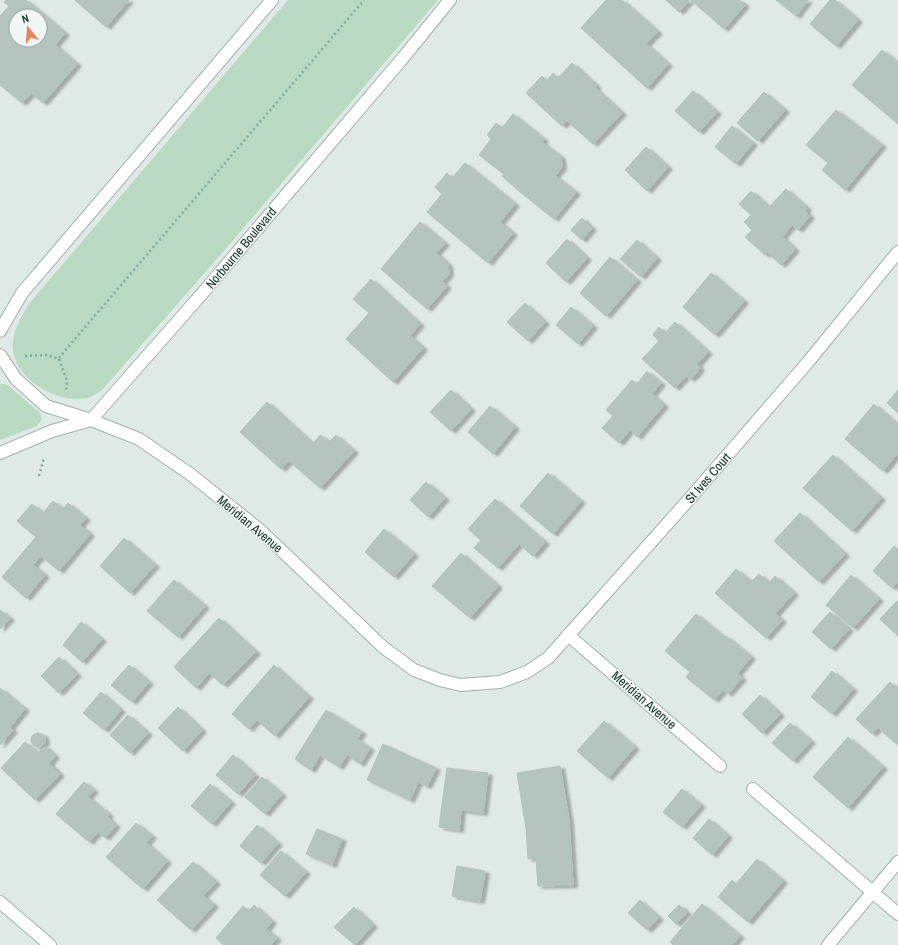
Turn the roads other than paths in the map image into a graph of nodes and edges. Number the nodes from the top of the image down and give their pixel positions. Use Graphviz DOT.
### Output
graph roads {
  1 [pos="272,0"];
  2 [pos="450,0"];
  3 [pos="898,252"];
  4 [pos="0,331"];
  5 [pos="0,355"];
  6 [pos="91,420"];
  7 [pos="0,453"];
  8 [pos="568,635"];
  9 [pos="500,682"];
  10 [pos="720,766"];
  11 [pos="752,789"];
  12 [pos="898,862"];
  13 [pos="873,892"];
  14 [pos="0,902"];
  15 [pos="898,914"];
  16 [pos="50,945"];
  17 [pos="828,945"];
  1 -- 4 [label="street"];
  2 -- 6 [label="street, Norbourne Boulevard"];
  3 -- 8 [label="street, St Ives Court"];
  5 -- 6 [label="street, Meridian Avenue"];
  6 -- 7 [label="street"];
  6 -- 9 [label="street, Meridian Avenue"];
  8 -- 9 [label="street, St Ives Court"];
  8 -- 10 [label="street, Meridian Avenue"];
  11 -- 13 [label="street"];
  12 -- 13 [label="street"];
  13 -- 15 [label="street"];
  13 -- 17 [label="street"];
  14 -- 16 [label="street"];
}
